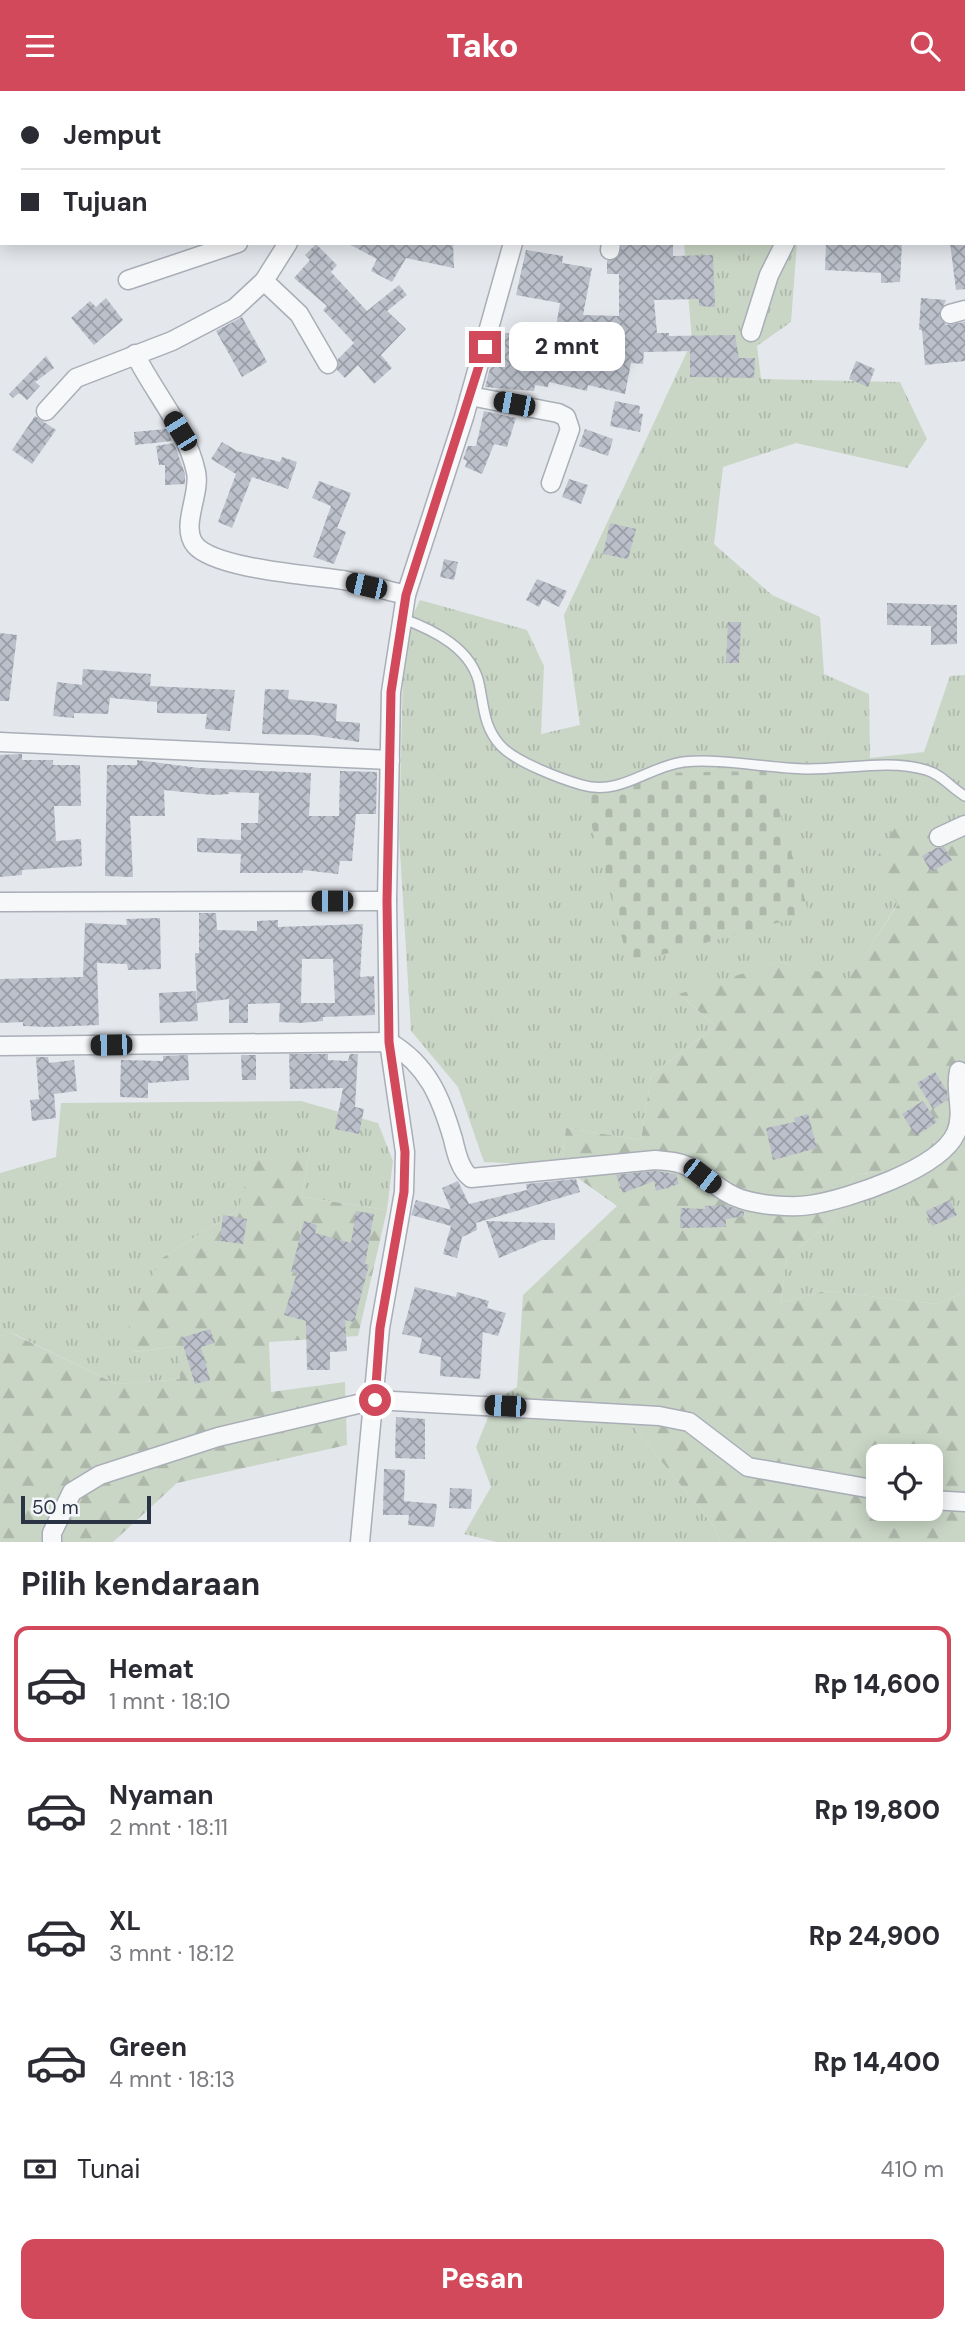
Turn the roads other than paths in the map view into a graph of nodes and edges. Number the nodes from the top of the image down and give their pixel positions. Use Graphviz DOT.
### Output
graph roads {
  1 [pos="232,245"];
  2 [pos="287,245"];
  3 [pos="512,245"];
  4 [pos="784,245"];
  5 [pos="128,280"];
  6 [pos="264,281"];
  7 [pos="751,332"];
  8 [pos="135,354"];
  9 [pos="328,364"];
  10 [pos="470,396"];
  11 [pos="46,411"];
  12 [pos="551,484"];
  13 [pos="406,595"];
  14 [pos="401,618"];
  15 [pos="0,743"];
  16 [pos="390,760"];
  17 [pos="965,796"];
  18 [pos="965,825"];
  19 [pos="939,837"];
  20 [pos="387,901"];
  21 [pos="0,902"];
  22 [pos="389,1042"];
  23 [pos="0,1046"];
  24 [pos="959,1071"];
  25 [pos="375,1400"];
  26 [pos="866,1488"];
  27 [pos="943,1501"];
  28 [pos="965,1502"];
  29 [pos="52,1542"];
  30 [pos="360,1542"];
  1 -- 5 [label="street"];
  2 -- 6 [label="street"];
  3 -- 10 [label="street"];
  4 -- 7 [label="street"];
  6 -- 8 [label="street"];
  6 -- 9 [label="street"];
  8 -- 11 [label="street"];
  8 -- 13 [label="street"];
  10 -- 12 [label="street"];
  10 -- 13 [label="street"];
  13 -- 14 [label="street"];
  14 -- 16 [label="street"];
  14 -- 17 [label="lane"];
  15 -- 16 [label="street"];
  16 -- 20 [label="street"];
  18 -- 19 [label="street"];
  20 -- 21 [label="street"];
  20 -- 22 [label="street"];
  22 -- 23 [label="street"];
  22 -- 24 [label="street"];
  22 -- 25 [label="street"];
  25 -- 26 [label="street"];
  25 -- 29 [label="street"];
  25 -- 30 [label="street"];
  27 -- 28 [label="street"];
}
